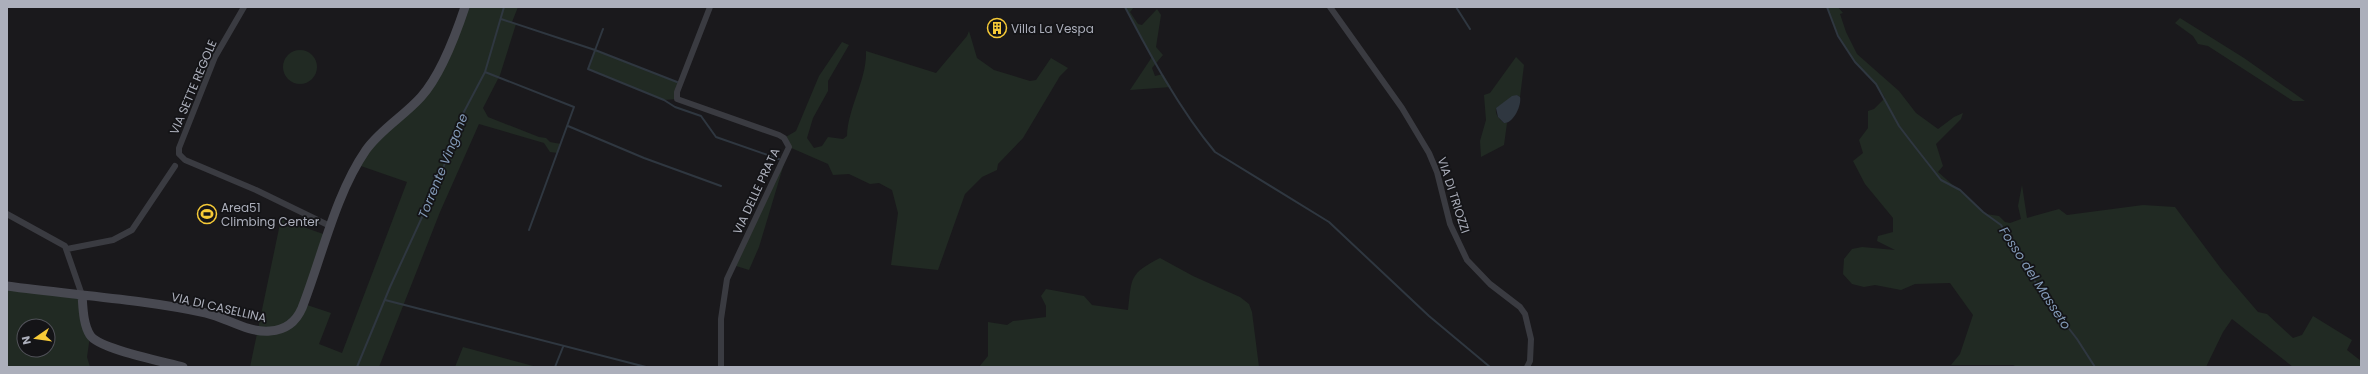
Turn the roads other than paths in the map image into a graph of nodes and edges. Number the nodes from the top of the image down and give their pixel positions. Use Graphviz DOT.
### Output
graph roads {
  1 [pos="244,7"];
  2 [pos="465,7"];
  3 [pos="710,7"];
  4 [pos="1330,7"];
  5 [pos="174,166"];
  6 [pos="7,214"];
  7 [pos="330,226"];
  8 [pos="67,249"];
  9 [pos="7,286"];
  10 [pos="82,295"];
  11 [pos="134,354"];
  12 [pos="165,367"];
  13 [pos="183,367"];
  14 [pos="720,367"];
  15 [pos="1527,367"];
  1 -- 7 [label="street, VIA SETTE REGOLE"];
  2 -- 7 [label="street, VIA DI CASELLINA"];
  3 -- 14 [label="street, VIA DELLE PRATA"];
  4 -- 15 [label="street, VIA DI TRIOZZI"];
  5 -- 8 [label="street"];
  6 -- 8 [label="street"];
  7 -- 10 [label="street, VIA DI CASELLINA"];
  8 -- 10 [label="street"];
  9 -- 10 [label="street, VIA DI CASELLINA"];
  10 -- 11 [label="street"];
  11 -- 12 [label="street"];
  11 -- 13 [label="street"];
}
